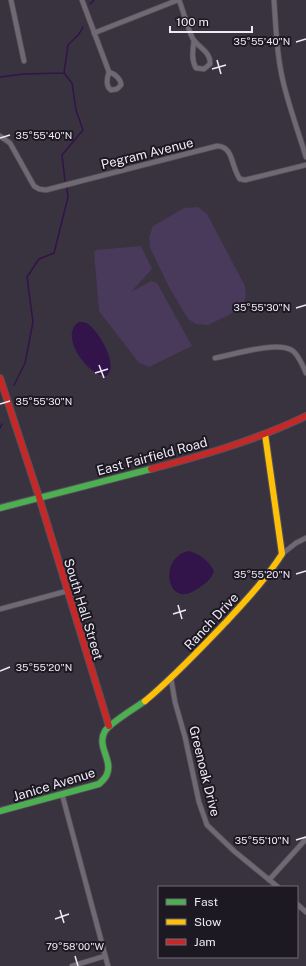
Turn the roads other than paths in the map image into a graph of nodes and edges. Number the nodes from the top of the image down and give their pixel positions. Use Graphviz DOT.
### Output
graph roads {
  1 [pos="11,0"];
  2 [pos="82,0"];
  3 [pos="179,0"];
  4 [pos="274,0"];
  5 [pos="94,33"];
  6 [pos="194,40"];
  7 [pos="24,61"];
  8 [pos="109,72"];
  9 [pos="0,136"];
  10 [pos="306,157"];
  11 [pos="306,165"];
  12 [pos="215,358"];
  13 [pos="306,373"];
  14 [pos="0,378"];
  15 [pos="306,416"];
  16 [pos="265,434"];
  17 [pos="39,498"];
  18 [pos="0,508"];
  19 [pos="306,538"];
  20 [pos="282,554"];
  21 [pos="67,591"];
  22 [pos="0,609"];
  23 [pos="172,678"];
  24 [pos="109,726"];
  25 [pos="62,794"];
  26 [pos="0,811"];
  27 [pos="306,839"];
  28 [pos="269,880"];
  29 [pos="277,886"];
  30 [pos="298,905"];
  31 [pos="306,912"];
  32 [pos="106,956"];
  33 [pos="72,966"];
  34 [pos="108,966"];
  1 -- 7 [label="street"];
  2 -- 5 [label="street"];
  3 -- 5 [label="street"];
  3 -- 6 [label="street"];
  4 -- 10 [label="street"];
  5 -- 8 [label="street"];
  6 -- 6 [label="street"];
  9 -- 11 [label="street, Pegram Avenue"];
  12 -- 13 [label="street"];
  14 -- 17 [label="street, South Hall Street"];
  15 -- 16 [label="street, East Fairfield Road"];
  16 -- 17 [label="street, East Fairfield Road"];
  16 -- 20 [label="street"];
  17 -- 18 [label="street, East Fairfield Road"];
  17 -- 21 [label="street, South Hall Street"];
  19 -- 20 [label="street"];
  20 -- 23 [label="street, Ranch Drive"];
  21 -- 22 [label="street"];
  21 -- 24 [label="street, South Hall Street"];
  23 -- 24 [label="street, Ranch Drive"];
  23 -- 28 [label="street, Greenoak Drive"];
  24 -- 25 [label="street, Janice Avenue"];
  25 -- 26 [label="street, Janice Avenue"];
  25 -- 32 [label="street"];
  27 -- 28 [label="street"];
  28 -- 29 [label="street, Greenoak Drive"];
  30 -- 31 [label="street"];
  32 -- 33 [label="street"];
  32 -- 34 [label="street"];
}
